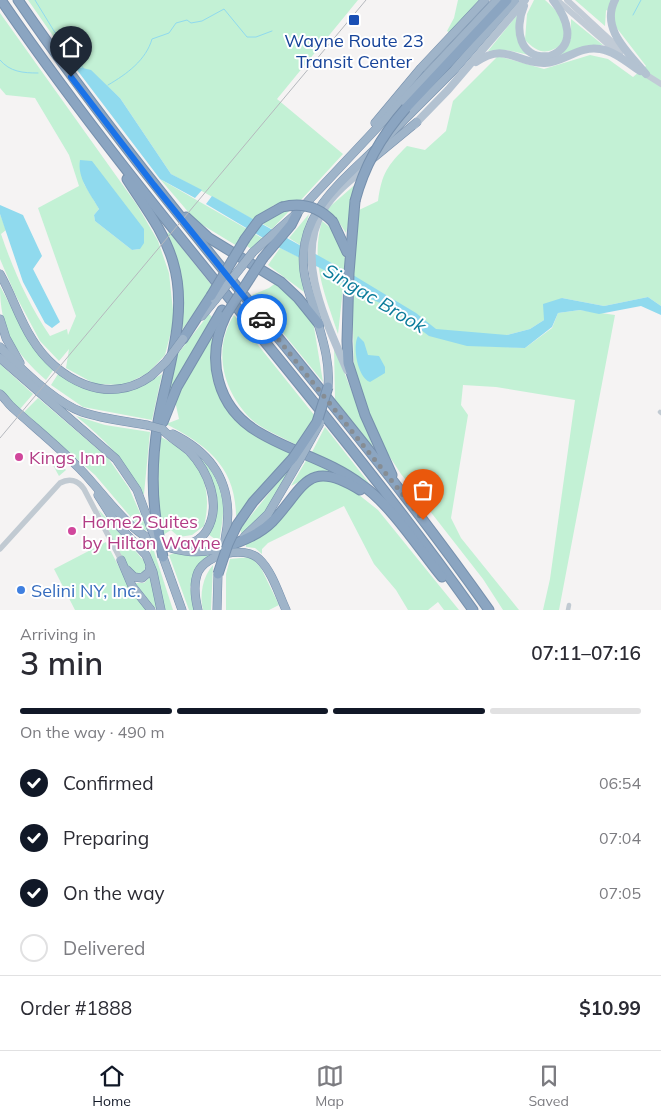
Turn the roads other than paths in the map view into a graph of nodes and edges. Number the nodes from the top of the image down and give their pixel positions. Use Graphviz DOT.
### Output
graph roads {
  1 [pos="1,0"];
  2 [pos="18,0"];
  3 [pos="485,0"];
  4 [pos="496,0"];
  5 [pos="507,0"];
  6 [pos="515,0"];
  7 [pos="526,0"];
  8 [pos="555,0"];
  9 [pos="567,0"];
  10 [pos="615,0"];
  11 [pos="643,72"];
  12 [pos="458,79"];
  13 [pos="661,84"];
  14 [pos="417,122"];
  15 [pos="91,125"];
  16 [pos="345,162"];
  17 [pos="333,190"];
  18 [pos="161,194"];
  19 [pos="297,213"];
  20 [pos="282,230"];
  21 [pos="308,248"];
  22 [pos="349,262"];
  23 [pos="0,273"];
  24 [pos="213,298"];
  25 [pos="224,312"];
  26 [pos="0,320"];
  27 [pos="319,324"];
  28 [pos="183,339"];
  29 [pos="0,347"];
  30 [pos="0,358"];
  31 [pos="23,369"];
  32 [pos="328,387"];
  33 [pos="355,389"];
  34 [pos="0,394"];
  35 [pos="0,404"];
  36 [pos="10,406"];
  37 [pos="166,433"];
  38 [pos="156,442"];
  39 [pos="296,459"];
  40 [pos="95,486"];
  41 [pos="401,493"];
  42 [pos="400,525"];
  43 [pos="154,530"];
  44 [pos="143,536"];
  45 [pos="225,543"];
  46 [pos="0,549"];
  47 [pos="163,556"];
  48 [pos="121,560"];
  49 [pos="150,562"];
  50 [pos="218,574"];
  51 [pos="471,608"];
  52 [pos="152,610"];
  53 [pos="161,610"];
  54 [pos="182,610"];
  55 [pos="198,610"];
  56 [pos="217,610"];
  57 [pos="286,610"];
  58 [pos="489,610"];
  1 -- 15 [label="highway"];
  2 -- 18 [label="highway"];
  3 -- 16 [label="highway"];
  4 -- 16 [label="highway"];
  5 -- 22 [label="highway, bridge"];
  6 -- 17 [label="highway"];
  7 -- 8 [label="main road"];
  7 -- 12 [label="main road"];
  8 -- 11 [label="main road"];
  9 -- 11 [label="main road"];
  10 -- 11 [label="main road"];
  11 -- 12 [label="main road"];
  11 -- 13 [label="main road"];
  12 -- 14 [label="main road"];
  14 -- 17 [label="highway"];
  14 -- 21 [label="main road"];
  15 -- 38 [label="highway"];
  15 -- 51 [label="highway"];
  16 -- 19 [label="highway"];
  17 -- 21 [label="highway"];
  18 -- 27 [label="highway"];
  18 -- 41 [label="highway"];
  19 -- 20 [label="highway"];
  20 -- 24 [label="highway, bridge"];
  20 -- 25 [label="highway, bridge"];
  21 -- 27 [label="highway"];
  21 -- 33 [label="main road"];
  22 -- 24 [label="highway, bridge"];
  22 -- 33 [label="highway"];
  23 -- 28 [label="highway, bridge"];
  24 -- 28 [label="highway"];
  25 -- 38 [label="highway"];
  25 -- 42 [label="highway"];
  26 -- 31 [label="highway"];
  27 -- 32 [label="highway"];
  29 -- 31 [label="highway"];
  30 -- 43 [label="highway"];
  31 -- 37 [label="highway, bridge"];
  32 -- 39 [label="highway, bridge"];
  33 -- 41 [label="highway"];
  34 -- 36 [label="highway"];
  35 -- 36 [label="main road"];
  36 -- 40 [label="highway"];
  37 -- 44 [label="highway"];
  37 -- 45 [label="highway"];
  38 -- 43 [label="highway"];
  39 -- 45 [label="highway"];
  39 -- 50 [label="highway, bridge"];
  40 -- 44 [label="highway"];
  40 -- 49 [label="highway"];
  41 -- 58 [label="highway"];
  42 -- 45 [label="highway"];
  42 -- 51 [label="highway"];
  43 -- 47 [label="highway, bridge"];
  44 -- 45 [label="highway"];
  45 -- 50 [label="highway, bridge"];
  46 -- 48 [label="street"];
  47 -- 54 [label="highway"];
  48 -- 49 [label="highway"];
  48 -- 52 [label="highway"];
  49 -- 53 [label="highway"];
  50 -- 56 [label="highway"];
  55 -- 57 [label="highway"];
}
